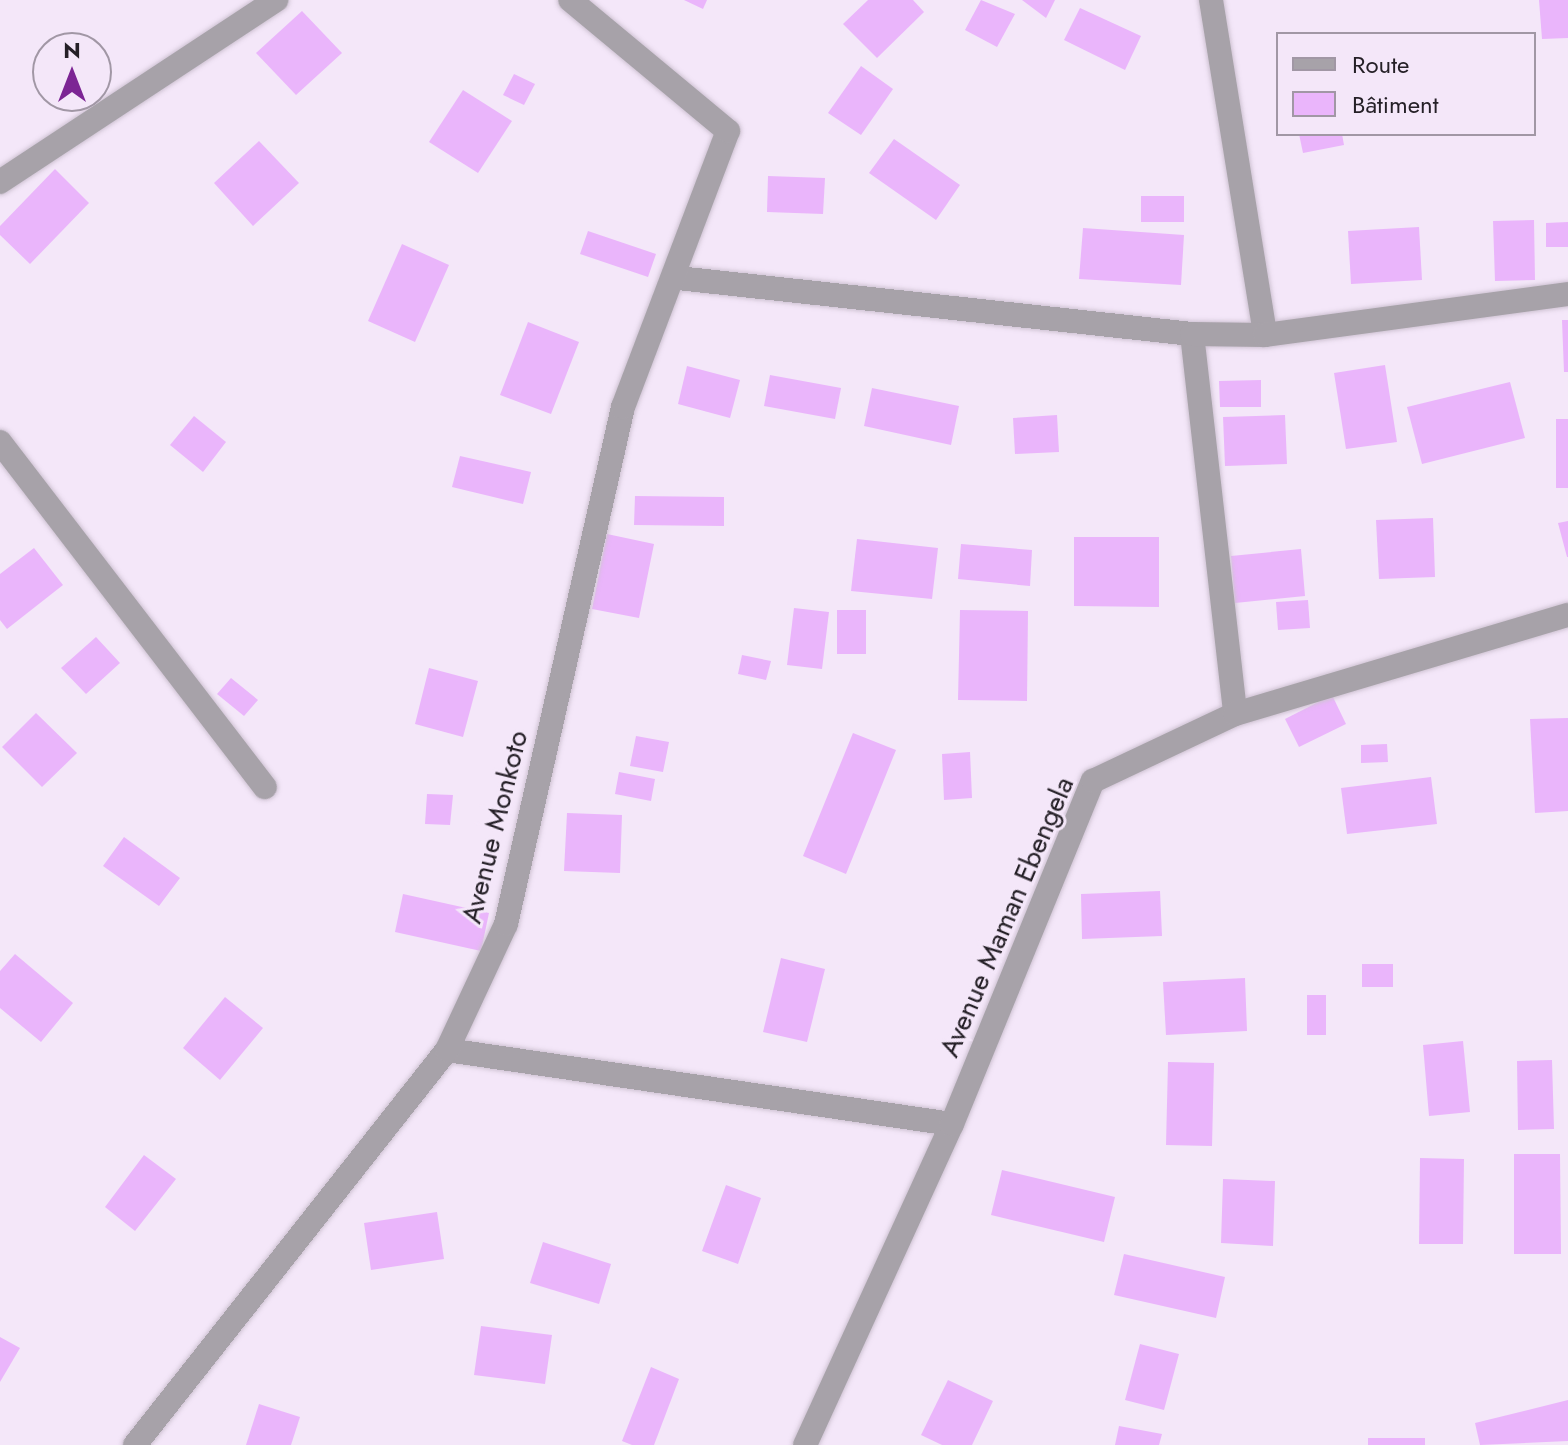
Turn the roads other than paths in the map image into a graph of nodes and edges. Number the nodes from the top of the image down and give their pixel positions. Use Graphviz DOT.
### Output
graph roads {
  1 [pos="276,0"];
  2 [pos="570,0"];
  3 [pos="1211,0"];
  4 [pos="0,182"];
  5 [pos="678,278"];
  6 [pos="1568,294"];
  7 [pos="1192,334"];
  8 [pos="1265,335"];
  9 [pos="0,442"];
  10 [pos="1568,615"];
  11 [pos="1235,714"];
  12 [pos="265,787"];
  13 [pos="447,1050"];
  14 [pos="952,1124"];
  15 [pos="135,1445"];
  16 [pos="805,1445"];
  1 -- 4 [label="street"];
  2 -- 5 [label="street, Avenue Monkoto"];
  3 -- 8 [label="street"];
  5 -- 7 [label="street"];
  5 -- 13 [label="street, Avenue Monkoto"];
  6 -- 8 [label="street"];
  7 -- 8 [label="street"];
  7 -- 11 [label="street"];
  9 -- 12 [label="street"];
  10 -- 11 [label="street, Avenue Maman Ebengela"];
  11 -- 14 [label="street, Avenue Maman Ebengela"];
  13 -- 14 [label="street"];
  13 -- 15 [label="street, Avenue Monkoto"];
  14 -- 16 [label="street, Avenue Maman Ebengela"];
}
